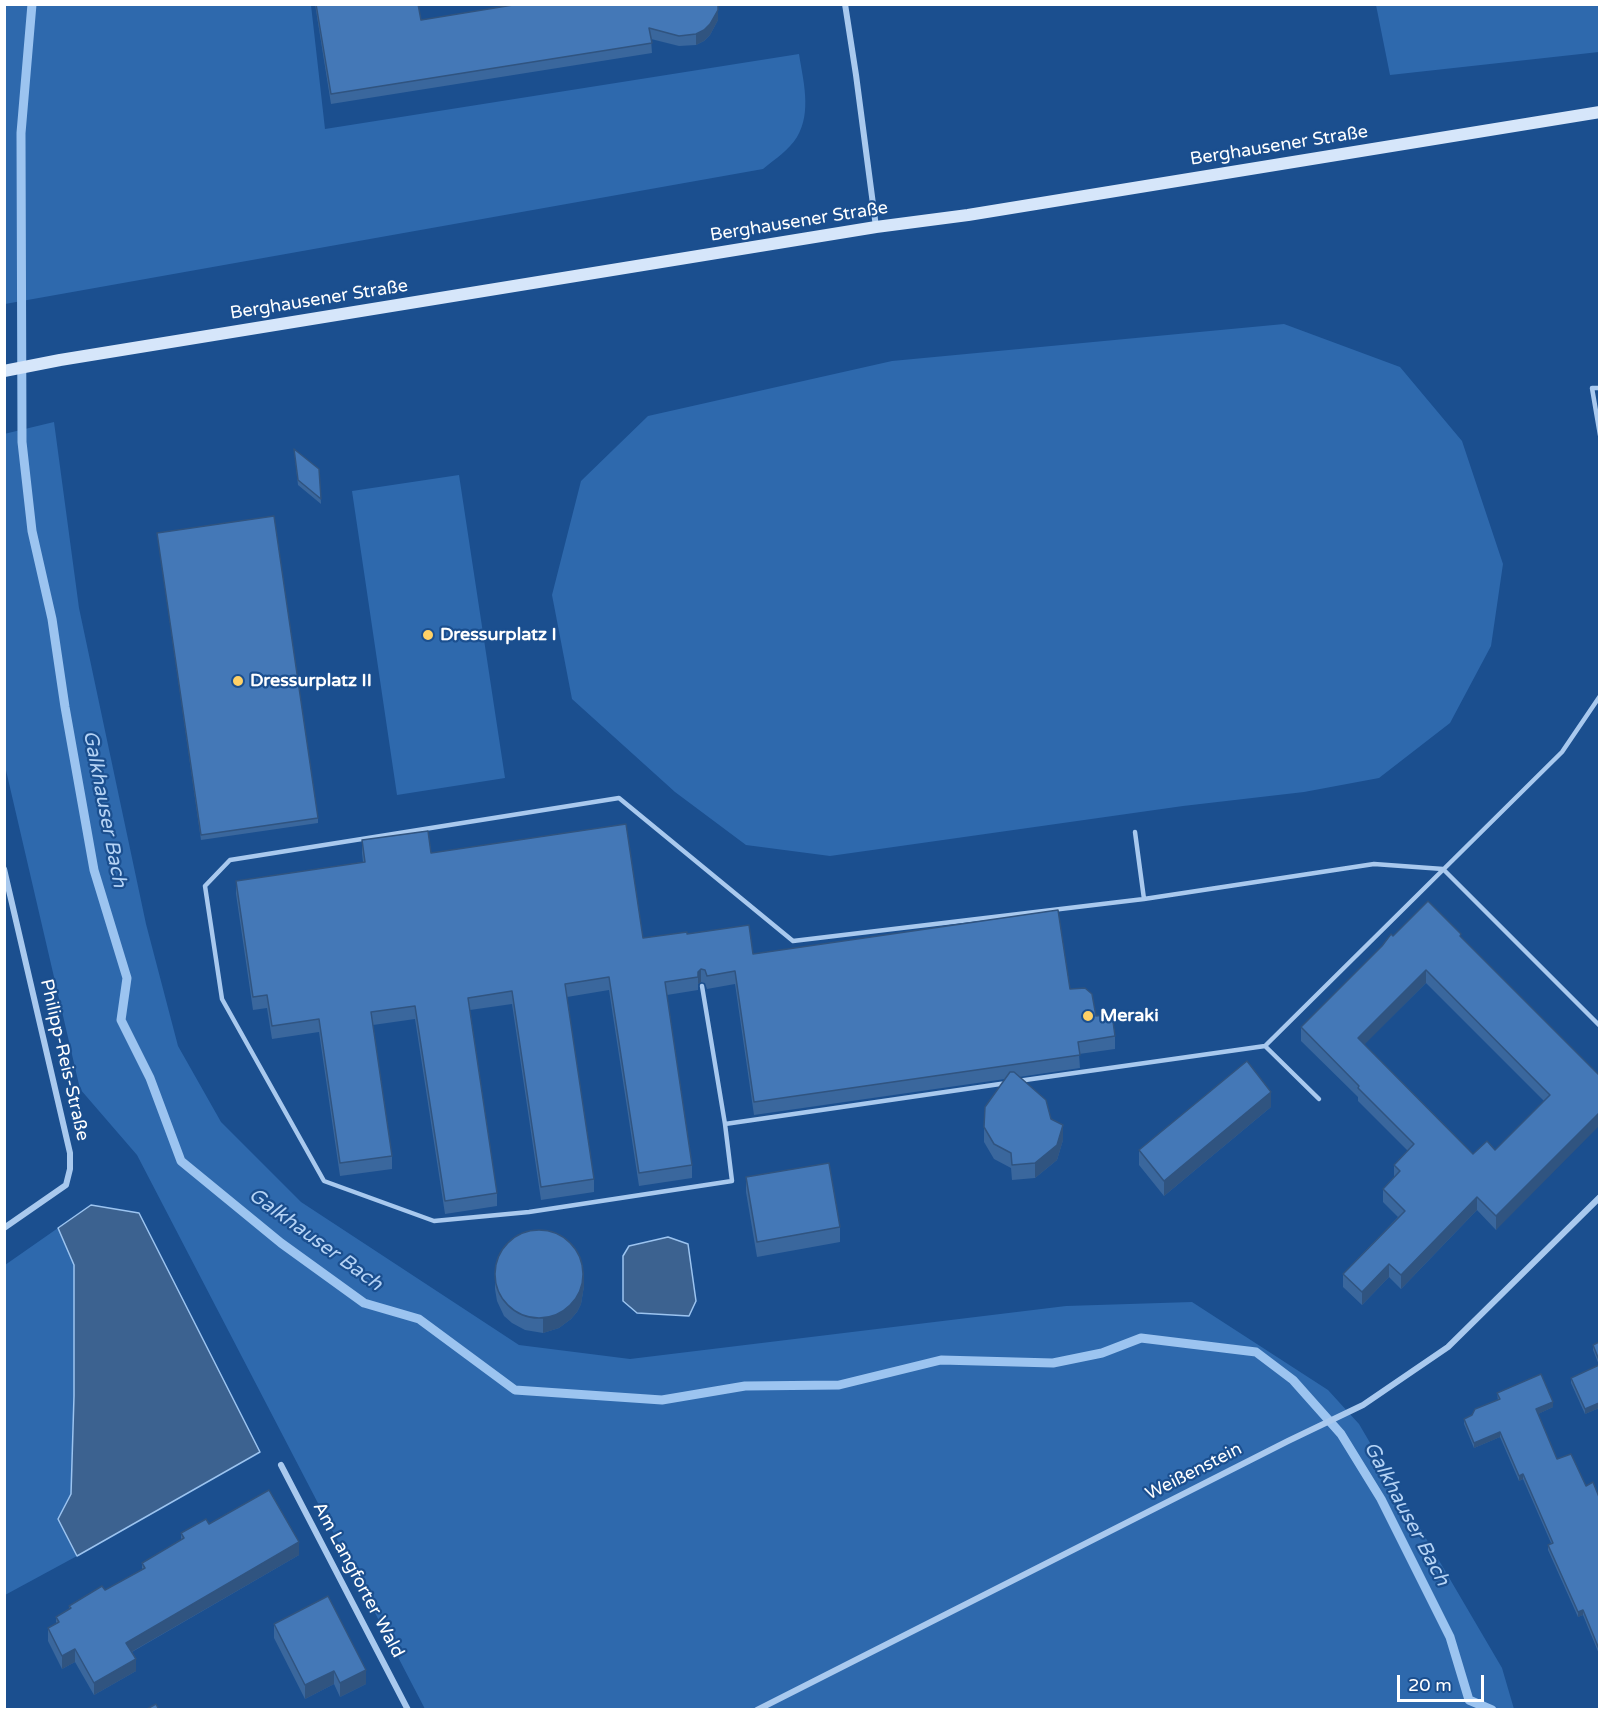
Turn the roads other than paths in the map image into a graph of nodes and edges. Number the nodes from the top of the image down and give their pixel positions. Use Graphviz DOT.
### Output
graph roads {
  1 [pos="844,4"];
  2 [pos="1599,112"];
  3 [pos="876,227"];
  4 [pos="4,371"];
  5 [pos="1599,388"];
  6 [pos="1599,435"];
  7 [pos="1599,696"];
  8 [pos="1135,832"];
  9 [pos="4,869"];
  10 [pos="1443,869"];
  11 [pos="1144,899"];
  12 [pos="702,986"];
  13 [pos="1599,1026"];
  14 [pos="1265,1046"];
  15 [pos="1319,1099"];
  16 [pos="725,1124"];
  17 [pos="1599,1197"];
  18 [pos="4,1228"];
  19 [pos="281,1465"];
  20 [pos="408,1710"];
  21 [pos="757,1710"];
  1 -- 3 [label="street"];
  2 -- 3 [label="main road, Berghausener Straße"];
  3 -- 4 [label="main road, Berghausener Straße"];
  5 -- 6 [label="lane"];
  7 -- 10 [label="lane"];
  8 -- 11 [label="lane"];
  9 -- 18 [label="street, Philipp-Reis-Straße"];
  10 -- 11 [label="lane"];
  10 -- 13 [label="lane"];
  10 -- 14 [label="lane"];
  11 -- 16 [label="lane"];
  12 -- 16 [label="lane"];
  14 -- 15 [label="lane"];
  14 -- 16 [label="lane"];
  17 -- 21 [label="street, Weißenstein"];
  19 -- 20 [label="street, Am Langforter Wald"];
}
